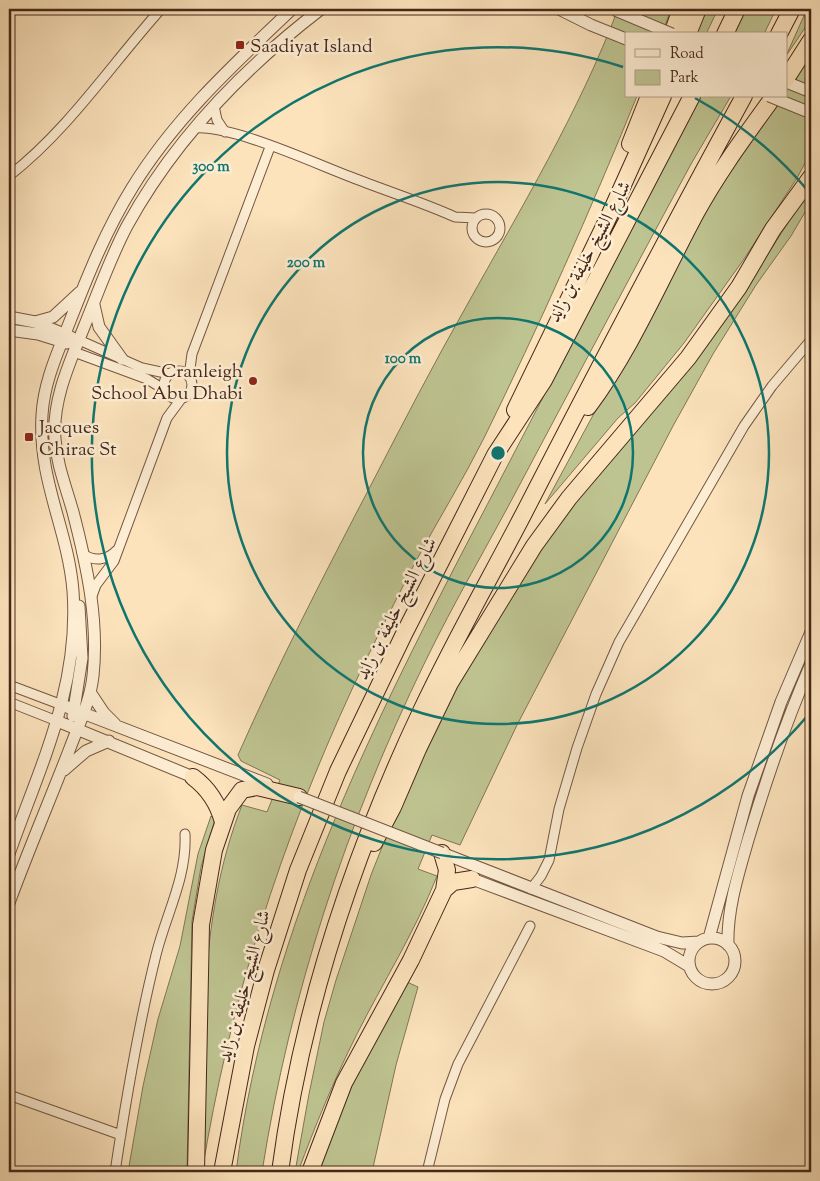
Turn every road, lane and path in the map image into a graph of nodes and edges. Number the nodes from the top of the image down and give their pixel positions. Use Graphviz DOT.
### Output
graph roads {
  1 [pos="161,9"];
  2 [pos="292,9"];
  3 [pos="321,9"];
  4 [pos="559,9"];
  5 [pos="614,9"];
  6 [pos="681,9"];
  7 [pos="698,9"];
  8 [pos="737,9"];
  9 [pos="792,9"];
  10 [pos="667,32"];
  11 [pos="673,32"];
  12 [pos="689,32"];
  13 [pos="726,32"];
  14 [pos="780,32"];
  15 [pos="625,40"];
  16 [pos="811,40"];
  17 [pos="788,77"];
  18 [pos="788,81"];
  19 [pos="811,92"];
  20 [pos="648,98"];
  21 [pos="662,98"];
  22 [pos="691,98"];
  23 [pos="743,98"];
  24 [pos="773,98"];
  25 [pos="773,98"];
  26 [pos="214,106"];
  27 [pos="811,113"];
  28 [pos="194,128"];
  29 [pos="225,132"];
  30 [pos="270,147"];
  31 [pos="9,176"];
  32 [pos="811,177"];
  33 [pos="455,217"];
  34 [pos="476,218"];
  35 [pos="111,226"];
  36 [pos="473,234"];
  37 [pos="589,254"];
  38 [pos="83,289"];
  39 [pos="96,297"];
  40 [pos="9,317"];
  41 [pos="34,322"];
  42 [pos="9,330"];
  43 [pos="9,336"];
  44 [pos="811,340"];
  45 [pos="69,343"];
  46 [pos="192,354"];
  47 [pos="122,359"];
  48 [pos="172,373"];
  49 [pos="190,376"];
  50 [pos="166,392"];
  51 [pos="181,399"];
  52 [pos="167,418"];
  53 [pos="564,435"];
  54 [pos="495,456"];
  55 [pos="117,550"];
  56 [pos="82,553"];
  57 [pos="73,590"];
  58 [pos="91,599"];
  59 [pos="811,632"];
  60 [pos="811,664"];
  61 [pos="9,685"];
  62 [pos="90,692"];
  63 [pos="9,702"];
  64 [pos="62,705"];
  65 [pos="79,713"];
  66 [pos="57,721"];
  67 [pos="118,727"];
  68 [pos="78,729"];
  69 [pos="109,742"];
  70 [pos="60,775"];
  71 [pos="193,777"];
  72 [pos="299,797"];
  73 [pos="223,822"];
  74 [pos="185,834"];
  75 [pos="442,853"];
  76 [pos="9,854"];
  77 [pos="357,867"];
  78 [pos="472,879"];
  79 [pos="531,889"];
  80 [pos="444,890"];
  81 [pos="9,903"];
  82 [pos="530,926"];
  83 [pos="704,940"];
  84 [pos="728,945"];
  85 [pos="689,966"];
  86 [pos="9,1095"];
  87 [pos="121,1135"];
  88 [pos="115,1172"];
  89 [pos="196,1172"];
  90 [pos="222,1172"];
  91 [pos="280,1172"];
  92 [pos="310,1172"];
  93 [pos="427,1172"];
  1 -- 31 [label="street"];
  2 -- 35 [label="street"];
  3 -- 26 [label="street"];
  4 -- 15 [label="street"];
  5 -- 10 [label="street, bridge"];
  6 -- 11 [label="highway"];
  7 -- 12 [label="highway"];
  8 -- 13 [label="highway"];
  9 -- 14 [label="highway"];
  16 -- 17 [label="highway"];
  18 -- 19 [label="street"];
  20 -- 37 [label="highway"];
  21 -- 37 [label="highway"];
  22 -- 54 [label="highway, شارع الشيخ خليفة بن زايد"];
  23 -- 53 [label="highway"];
  24 -- 53 [label="highway"];
  25 -- 27 [label="street, bridge"];
  26 -- 28 [label="street"];
  26 -- 29 [label="street"];
  28 -- 29 [label="street"];
  28 -- 39 [label="street"];
  29 -- 30 [label="street"];
  30 -- 33 [label="street"];
  30 -- 46 [label="street"];
  32 -- 77 [label="highway"];
  33 -- 34 [label="street"];
  33 -- 36 [label="street"];
  34 -- 36 [label="street"];
  34 -- 36 [label="street"];
  35 -- 38 [label="street"];
  35 -- 45 [label="street"];
  37 -- 54 [label="highway"];
  38 -- 41 [label="street"];
  38 -- 45 [label="street"];
  39 -- 45 [label="street"];
  39 -- 47 [label="street"];
  40 -- 41 [label="street"];
  41 -- 45 [label="street"];
  42 -- 45 [label="street"];
  43 -- 45 [label="street"];
  44 -- 79 [label="street"];
  45 -- 47 [label="street"];
  45 -- 50 [label="street"];
  45 -- 56 [label="street"];
  45 -- 57 [label="street"];
  46 -- 48 [label="street"];
  46 -- 49 [label="street"];
  47 -- 48 [label="street"];
  48 -- 49 [label="street"];
  48 -- 50 [label="street"];
  49 -- 51 [label="street"];
  50 -- 51 [label="street"];
  50 -- 52 [label="street"];
  51 -- 52 [label="street"];
  52 -- 55 [label="street"];
  53 -- 77 [label="highway"];
  54 -- 90 [label="highway, شارع الشيخ خليفة بن زايد"];
  55 -- 56 [label="street"];
  55 -- 58 [label="street"];
  56 -- 58 [label="street"];
  57 -- 64 [label="street"];
  57 -- 65 [label="street"];
  58 -- 62 [label="street"];
  59 -- 83 [label="street"];
  60 -- 84 [label="street"];
  61 -- 64 [label="street"];
  62 -- 65 [label="street"];
  62 -- 67 [label="street"];
  63 -- 66 [label="street"];
  64 -- 65 [label="street"];
  64 -- 66 [label="street"];
  65 -- 67 [label="street"];
  65 -- 68 [label="street"];
  66 -- 68 [label="street"];
  66 -- 76 [label="street"];
  67 -- 72 [label="street"];
  68 -- 69 [label="street"];
  68 -- 70 [label="street"];
  69 -- 70 [label="street"];
  69 -- 71 [label="street"];
  70 -- 81 [label="street"];
  71 -- 73 [label="highway"];
  72 -- 73 [label="highway"];
  72 -- 75 [label="street, bridge"];
  73 -- 89 [label="highway"];
  74 -- 87 [label="street"];
  75 -- 79 [label="street"];
  75 -- 80 [label="highway"];
  77 -- 91 [label="highway"];
  78 -- 80 [label="highway"];
  78 -- 85 [label="street"];
  79 -- 83 [label="street"];
  80 -- 92 [label="highway"];
  82 -- 93 [label="street"];
  83 -- 84 [label="street"];
  83 -- 85 [label="street"];
  84 -- 85 [label="street"];
  86 -- 87 [label="street"];
  87 -- 88 [label="street"];
}
